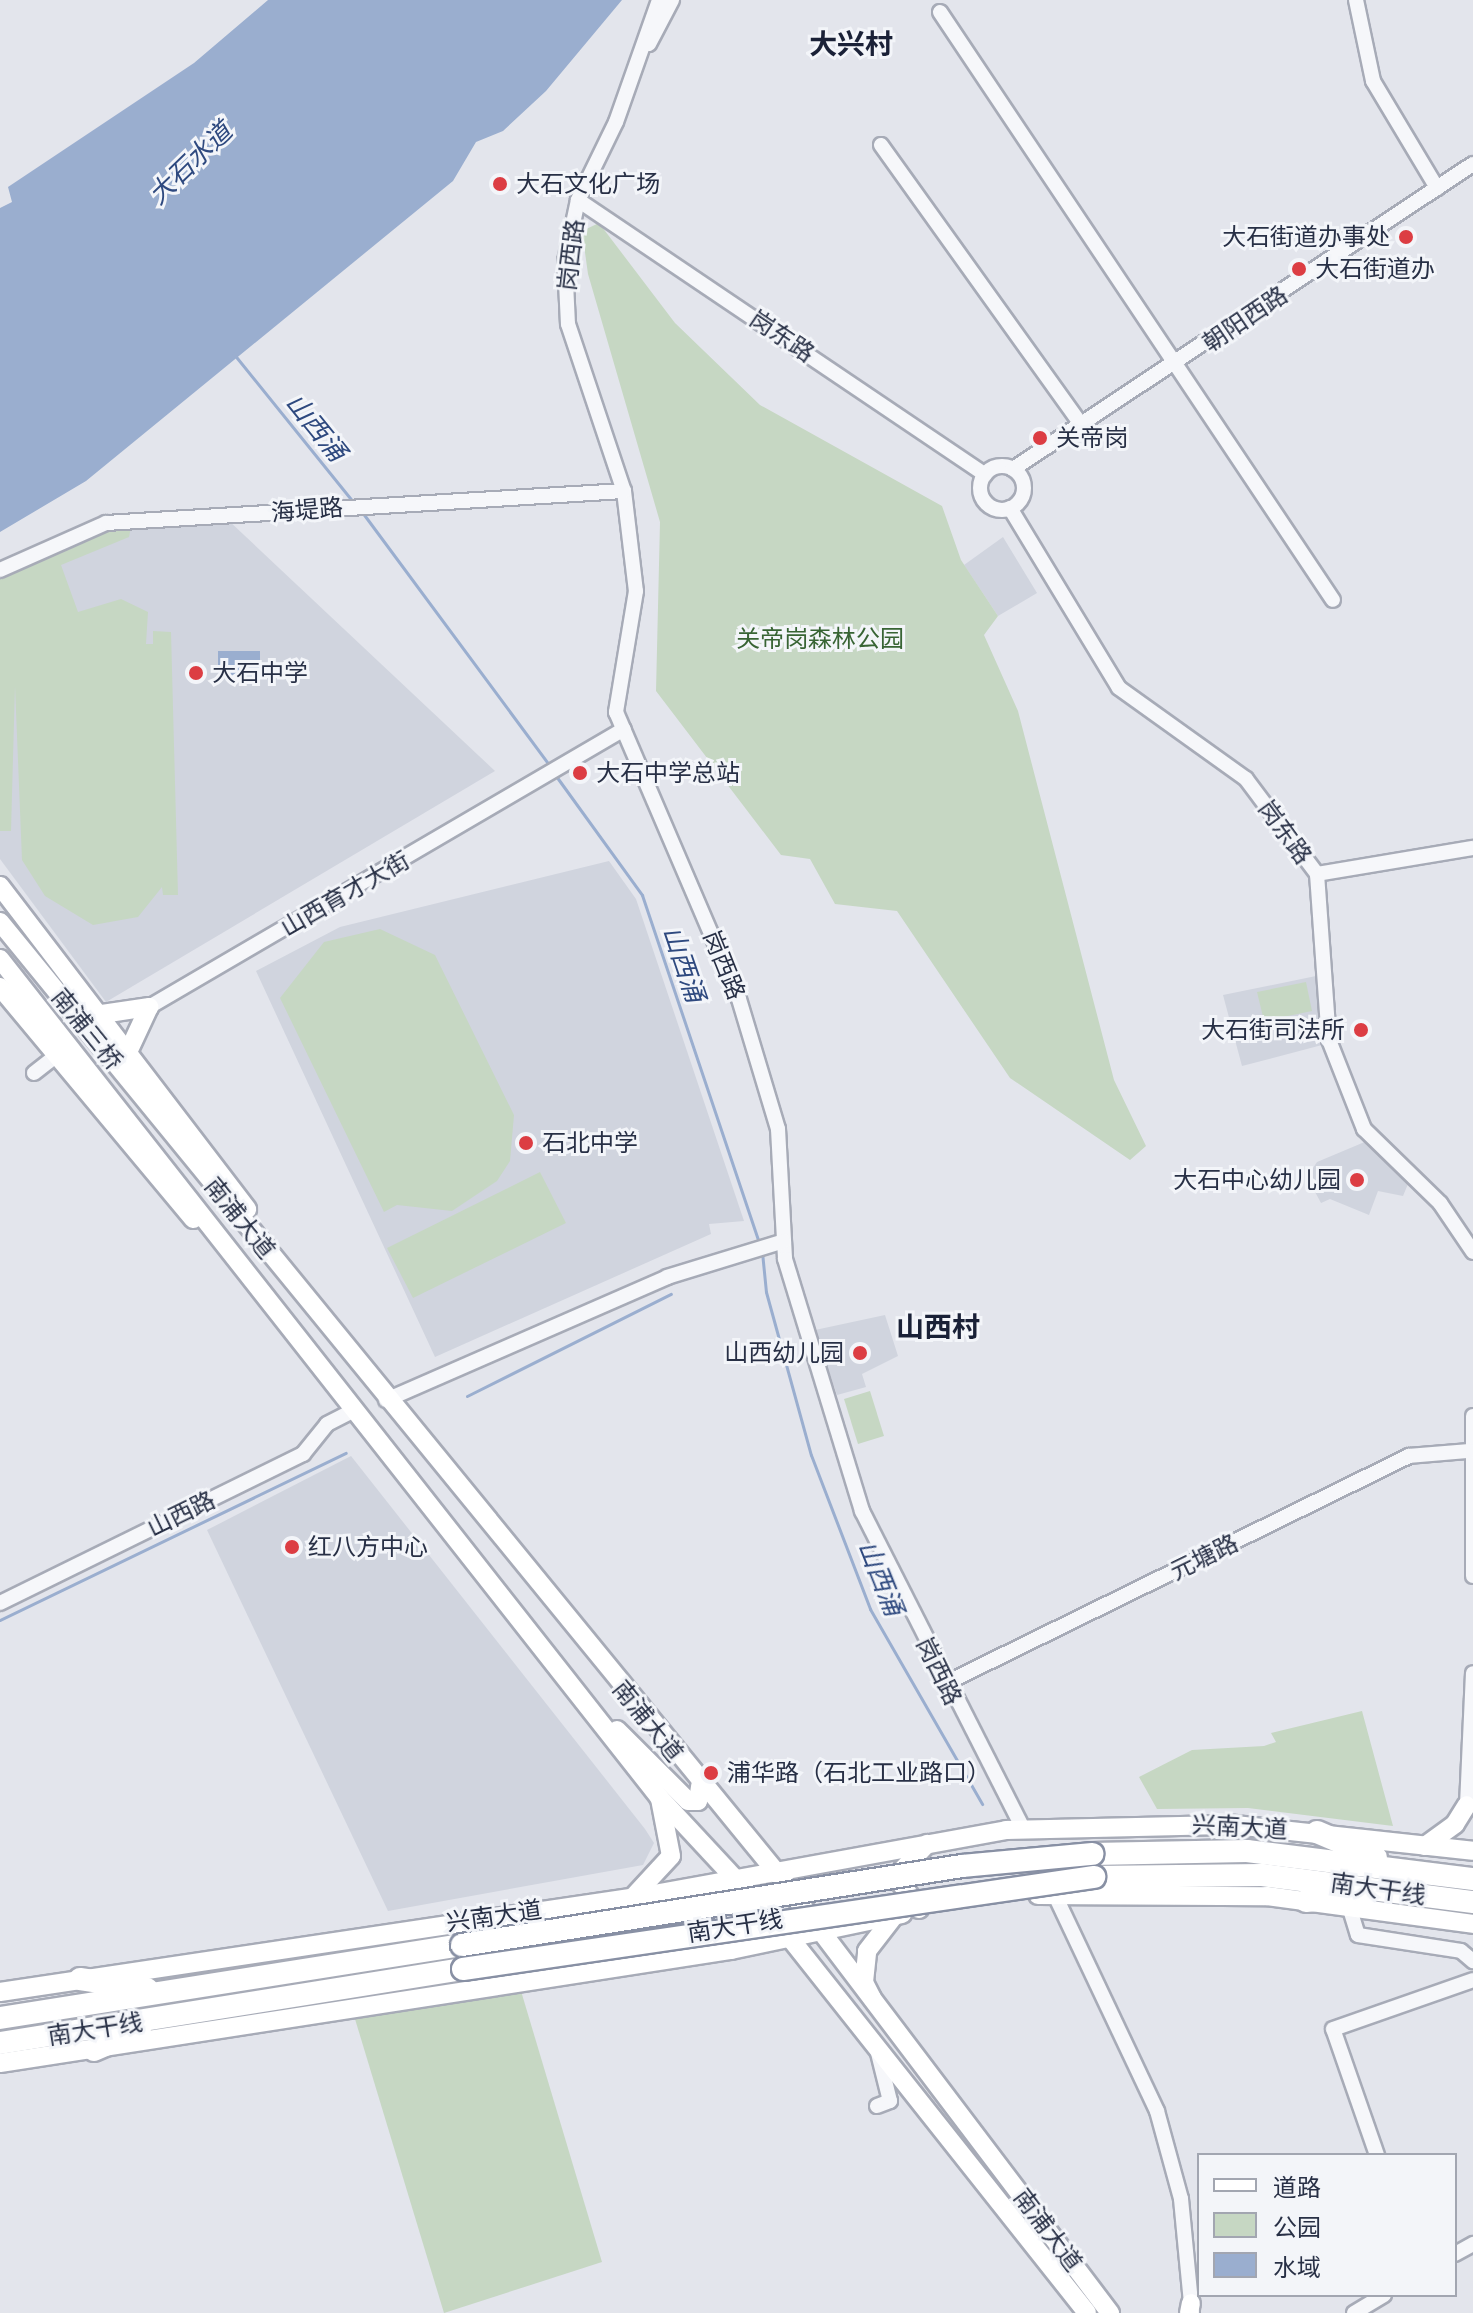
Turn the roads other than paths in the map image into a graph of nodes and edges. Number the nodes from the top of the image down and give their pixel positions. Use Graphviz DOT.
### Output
graph roads {
  1 [pos="659,0"];
  2 [pos="672,0"];
  3 [pos="1356,0"];
  4 [pos="940,12"];
  5 [pos="628,88"];
  6 [pos="881,145"];
  7 [pos="1473,164"];
  8 [pos="1437,188"];
  9 [pos="578,200"];
  10 [pos="1177,365"];
  11 [pos="1082,426"];
  12 [pos="1013,469"];
  13 [pos="985,475"];
  14 [pos="624,491"];
  15 [pos="1010,508"];
  16 [pos="0,570"];
  17 [pos="1333,600"];
  18 [pos="624,729"];
  19 [pos="1473,848"];
  20 [pos="1317,874"];
  21 [pos="0,886"];
  22 [pos="0,922"];
  23 [pos="0,959"];
  24 [pos="0,987"];
  25 [pos="149,1007"];
  26 [pos="102,1014"];
  27 [pos="129,1050"];
  28 [pos="56,1056"];
  29 [pos="34,1073"];
  30 [pos="175,1136"];
  31 [pos="156,1150"];
  32 [pos="784,1241"];
  33 [pos="1473,1252"];
  34 [pos="327,1327"];
  35 [pos="295,1338"];
  36 [pos="386,1400"];
  37 [pos="352,1411"];
  38 [pos="1473,1416"];
  39 [pos="1469,1451"];
  40 [pos="1473,1576"];
  41 [pos="0,1603"];
  42 [pos="1473,1673"];
  43 [pos="944,1684"];
  44 [pos="585,1702"];
  45 [pos="700,1786"];
  46 [pos="659,1797"];
  47 [pos="1470,1812"];
  48 [pos="1015,1829"];
  49 [pos="1317,1832"];
  50 [pos="929,1842"];
  51 [pos="1425,1846"];
  52 [pos="1473,1851"];
  53 [pos="777,1873"];
  54 [pos="735,1879"];
  55 [pos="1473,1879"];
  56 [pos="1405,1881"];
  57 [pos="1046,1894"];
  58 [pos="632,1897"];
  59 [pos="613,1901"];
  60 [pos="1306,1901"];
  61 [pos="1473,1902"];
  62 [pos="1349,1906"];
  63 [pos="921,1910"];
  64 [pos="894,1916"];
  65 [pos="1473,1924"];
  66 [pos="818,1935"];
  67 [pos="790,1938"];
  68 [pos="1473,1961"];
  69 [pos="627,1966"];
  70 [pos="80,1979"];
  71 [pos="1473,1980"];
  72 [pos="0,1992"];
  73 [pos="168,1992"];
  74 [pos="171,2017"];
  75 [pos="0,2018"];
  76 [pos="897,2040"];
  77 [pos="0,2043"];
  78 [pos="94,2050"];
  79 [pos="878,2053"];
  80 [pos="0,2063"];
  81 [pos="877,2106"];
  82 [pos="1376,2153"];
  83 [pos="1381,2297"];
  84 [pos="1190,2310"];
  85 [pos="1087,2313"];
  86 [pos="1110,2313"];
  87 [pos="1354,2313"];
  1 -- 5 [label="street"];
  2 -- 5 [label="street"];
  3 -- 8 [label="street"];
  4 -- 10 [label="street"];
  5 -- 9 [label="street, 岗西路"];
  6 -- 11 [label="street"];
  7 -- 8 [label="street, 朝阳西路"];
  8 -- 10 [label="street, 朝阳西路"];
  9 -- 13 [label="street, 岗东路"];
  9 -- 14 [label="street, 岗西路"];
  10 -- 11 [label="street, 朝阳西路"];
  10 -- 17 [label="street"];
  11 -- 12 [label="street, 朝阳西路"];
  12 -- 13 [label="street, 朝阳西路"];
  12 -- 15 [label="street"];
  13 -- 15 [label="street"];
  14 -- 16 [label="street, 海堤路"];
  14 -- 18 [label="street, 岗西路"];
  15 -- 20 [label="street, 岗东路"];
  18 -- 25 [label="street, 山西育才大街"];
  18 -- 32 [label="street, 岗西路"];
  19 -- 20 [label="street"];
  20 -- 33 [label="street, 岗东路"];
  21 -- 26 [label="main road"];
  22 -- 30 [label="main road, 南浦三桥"];
  23 -- 31 [label="main road, 南浦三桥"];
  24 -- 28 [label="main road"];
  25 -- 26 [label="main road"];
  25 -- 27 [label="main road"];
  26 -- 27 [label="main road"];
  27 -- 34 [label="main road"];
  28 -- 29 [label="street"];
  28 -- 35 [label="main road"];
  30 -- 34 [label="main road, 南浦大道"];
  31 -- 35 [label="main road, 南浦大道"];
  32 -- 36 [label="street"];
  32 -- 43 [label="street, 岗西路"];
  34 -- 36 [label="main road, 南浦大道"];
  35 -- 37 [label="main road, 南浦大道"];
  36 -- 45 [label="main road, 南浦大道"];
  37 -- 41 [label="street, 山西路"];
  37 -- 44 [label="main road, 南浦大道"];
  38 -- 39 [label="street"];
  39 -- 40 [label="street"];
  39 -- 43 [label="street, 元塘路"];
  42 -- 47 [label="street"];
  43 -- 48 [label="street, 岗西路"];
  44 -- 45 [label="main road"];
  44 -- 46 [label="main road, 南浦大道"];
  45 -- 53 [label="main road, 南浦大道"];
  46 -- 54 [label="main road, 南浦大道"];
  46 -- 58 [label="main road"];
  47 -- 51 [label="main road"];
  48 -- 49 [label="main road, 兴南大道"];
  48 -- 50 [label="main road, 兴南大道"];
  49 -- 51 [label="main road, 兴南大道"];
  49 -- 56 [label="highway"];
  50 -- 53 [label="main road, 兴南大道"];
  50 -- 63 [label="main road"];
  51 -- 52 [label="main road, 兴南大道"];
  53 -- 54 [label="main road, 兴南大道"];
  53 -- 66 [label="main road, 南浦大道"];
  54 -- 58 [label="main road, 兴南大道"];
  54 -- 67 [label="main road, 南浦大道"];
  55 -- 56 [label="highway, 南大干线"];
  56 -- 60 [label="highway"];
  56 -- 61 [label="highway, 南大干线"];
  56 -- 73 [label="highway, 南大干线, bridge"];
  56 -- 74 [label="highway, 南大干线, bridge"];
  57 -- 60 [label="main road"];
  57 -- 63 [label="main road"];
  57 -- 84 [label="street"];
  58 -- 59 [label="main road, 兴南大道"];
  59 -- 69 [label="main road"];
  59 -- 70 [label="main road, 兴南大道"];
  60 -- 62 [label="main road"];
  62 -- 65 [label="main road"];
  62 -- 68 [label="street"];
  63 -- 64 [label="main road"];
  64 -- 66 [label="main road"];
  64 -- 76 [label="main road"];
  66 -- 67 [label="main road"];
  66 -- 76 [label="main road, 南浦大道"];
  67 -- 69 [label="main road"];
  67 -- 79 [label="main road, 南浦大道"];
  69 -- 78 [label="main road"];
  70 -- 72 [label="main road, 兴南大道"];
  70 -- 73 [label="highway"];
  71 -- 82 [label="street"];
  73 -- 75 [label="highway, 南大干线"];
  74 -- 77 [label="highway, 南大干线"];
  74 -- 78 [label="highway"];
  76 -- 79 [label="main road"];
  76 -- 86 [label="main road, 南浦大道"];
  78 -- 80 [label="main road"];
  79 -- 81 [label="street"];
  79 -- 85 [label="main road, 南浦大道"];
  83 -- 87 [label="street"];
}
